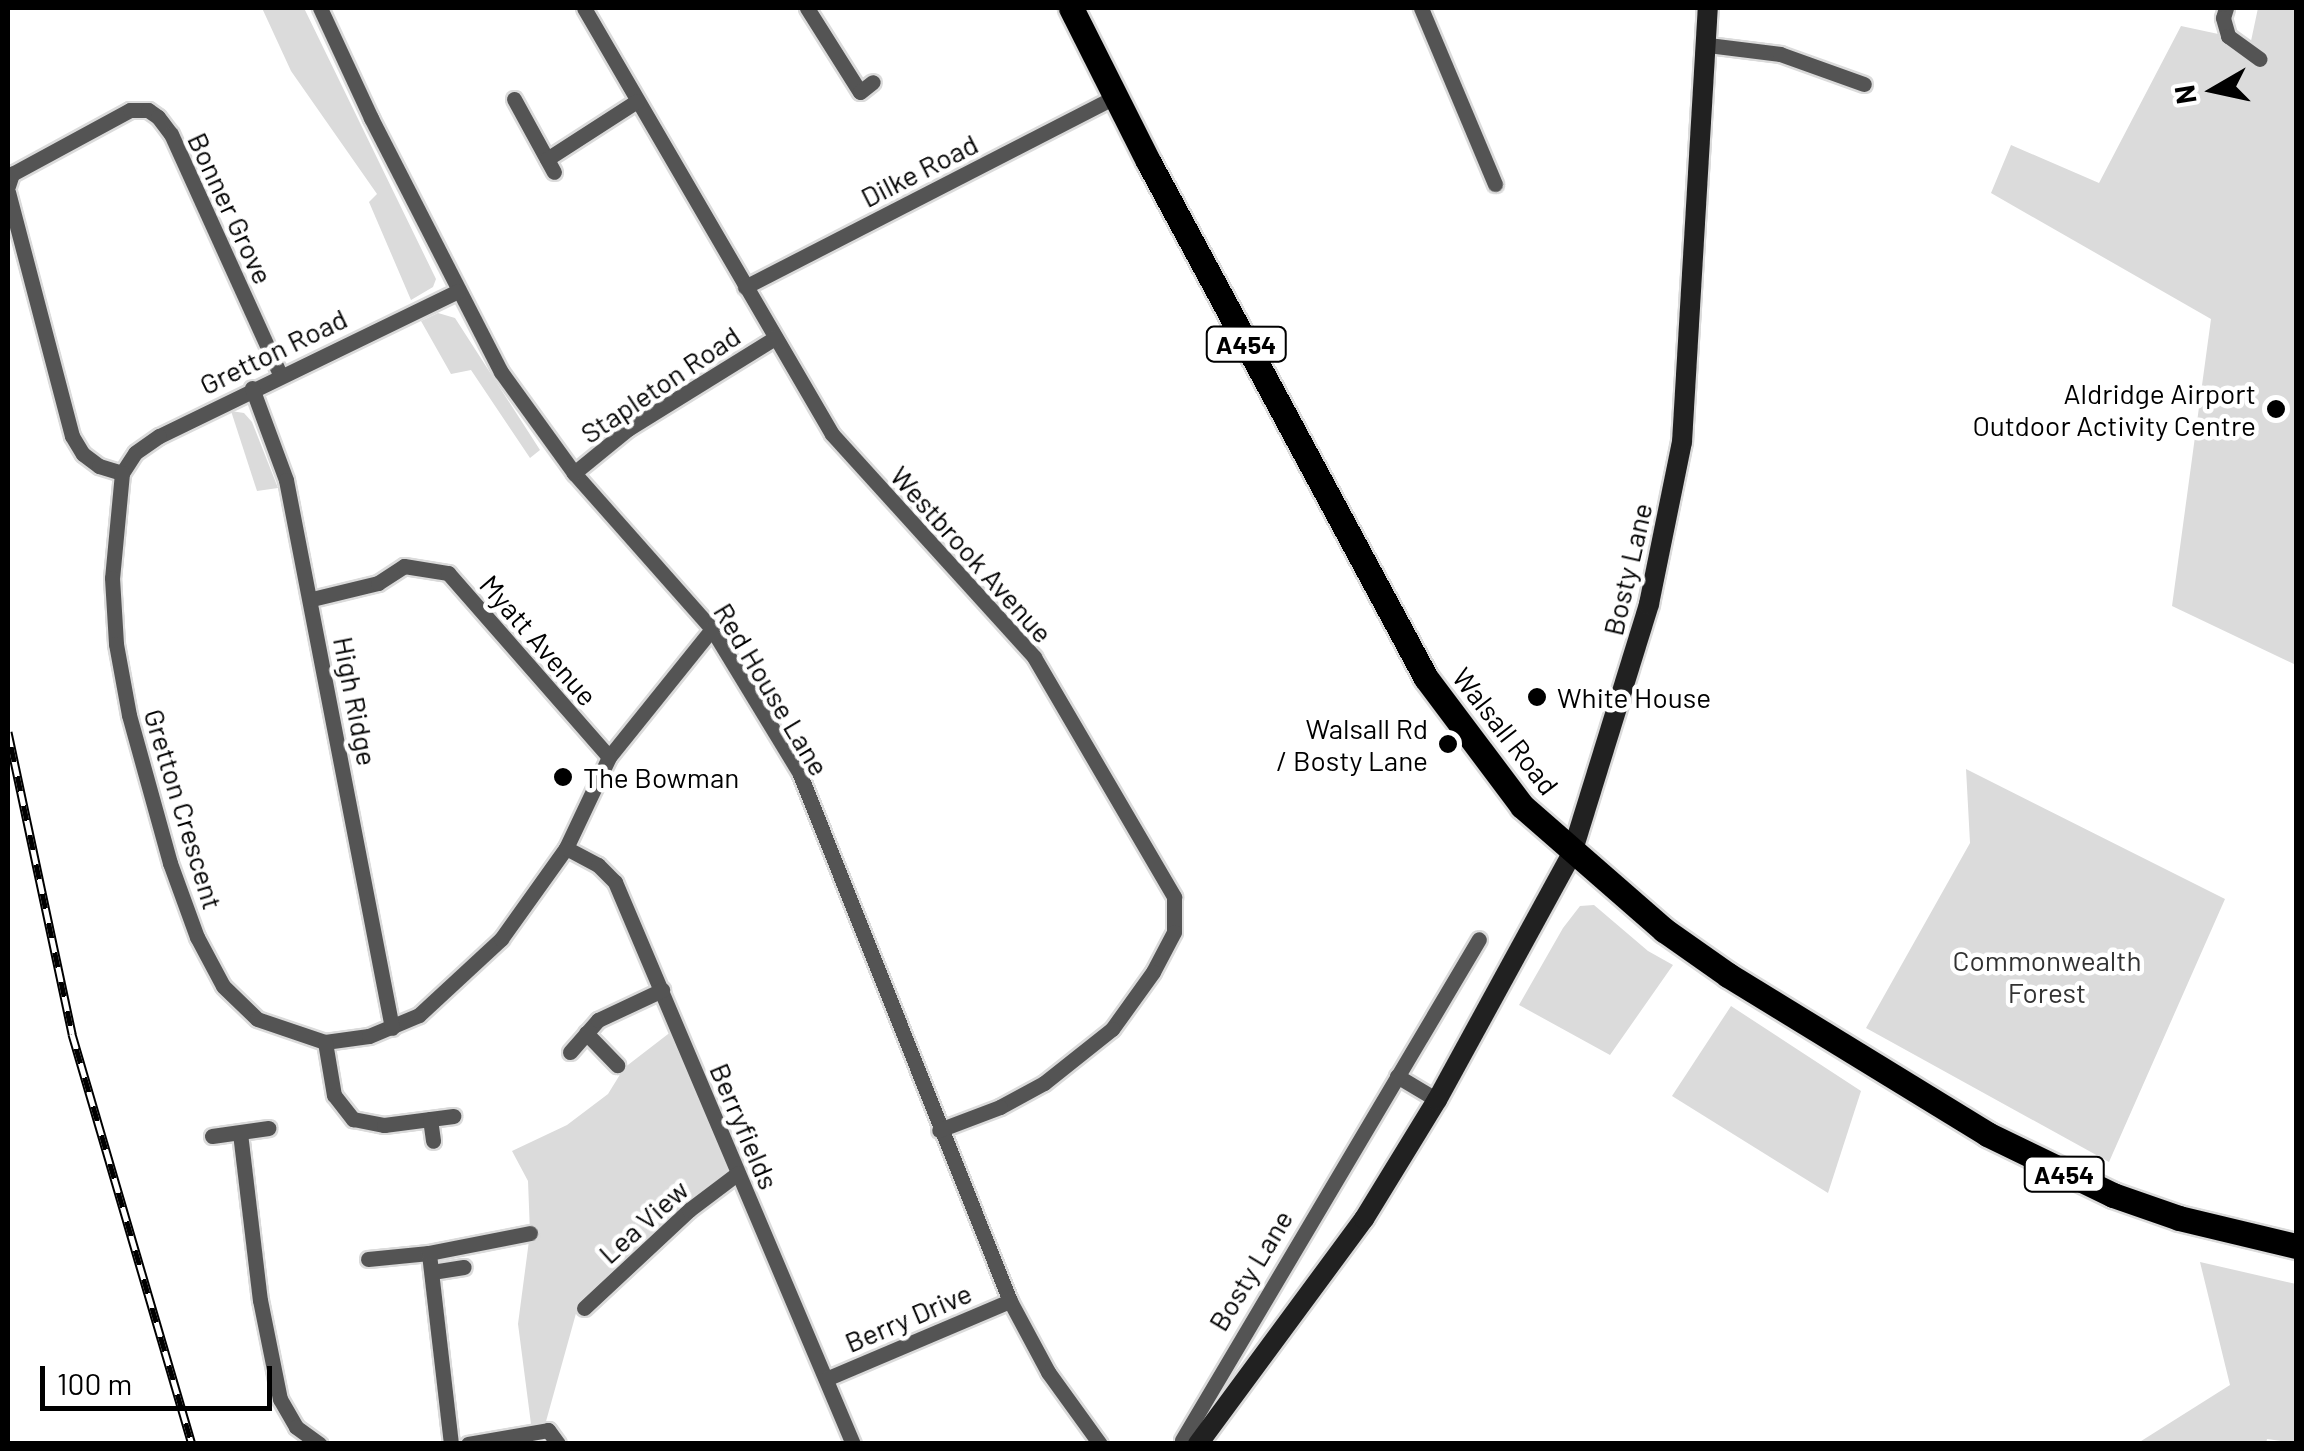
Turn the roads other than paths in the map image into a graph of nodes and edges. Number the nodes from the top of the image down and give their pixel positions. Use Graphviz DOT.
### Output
graph roads {
  1 [pos="320,8"];
  2 [pos="584,8"];
  3 [pos="807,8"];
  4 [pos="1071,8"];
  5 [pos="1421,8"];
  6 [pos="1708,8"];
  7 [pos="2226,8"];
  8 [pos="1708,45"];
  9 [pos="2260,58"];
  10 [pos="873,82"];
  11 [pos="1864,84"];
  12 [pos="1114,97"];
  13 [pos="514,99"];
  14 [pos="637,101"];
  15 [pos="1504,156"];
  16 [pos="1483,159"];
  17 [pos="1494,184"];
  18 [pos="8,189"];
  19 [pos="746,288"];
  20 [pos="458,291"];
  21 [pos="775,338"];
  22 [pos="280,374"];
  23 [pos="252,388"];
  24 [pos="122,473"];
  25 [pos="574,473"];
  26 [pos="312,599"];
  27 [pos="712,629"];
  28 [pos="609,758"];
  29 [pos="566,848"];
  30 [pos="1572,854"];
  31 [pos="1479,939"];
  32 [pos="662,990"];
  33 [pos="392,1028"];
  34 [pos="586,1032"];
  35 [pos="325,1042"];
  36 [pos="570,1052"];
  37 [pos="617,1065"];
  38 [pos="1397,1076"];
  39 [pos="1437,1100"];
  40 [pos="453,1116"];
  41 [pos="430,1119"];
  42 [pos="268,1128"];
  43 [pos="938,1130"];
  44 [pos="240,1133"];
  45 [pos="212,1136"];
  46 [pos="433,1141"];
  47 [pos="738,1173"];
  48 [pos="530,1233"];
  49 [pos="2296,1246"];
  50 [pos="429,1253"];
  51 [pos="368,1260"];
  52 [pos="464,1267"];
  53 [pos="432,1272"];
  54 [pos="1010,1300"];
  55 [pos="584,1308"];
  56 [pos="826,1379"];
  57 [pos="1190,1442"];
  58 [pos="320,1444"];
  59 [pos="451,1444"];
  60 [pos="468,1444"];
  61 [pos="558,1444"];
  62 [pos="853,1444"];
  63 [pos="1100,1444"];
  1 -- 20 [label="street, Red House Lane"];
  2 -- 14 [label="street, Westbrook Avenue"];
  3 -- 10 [label="street"];
  4 -- 12 [label="main road, Walsall Road / A454"];
  5 -- 16 [label="street"];
  6 -- 8 [label="main road, Bosty Lane"];
  7 -- 9 [label="street"];
  8 -- 11 [label="street"];
  8 -- 30 [label="main road, Bosty Lane"];
  12 -- 19 [label="street, Dilke Road"];
  12 -- 30 [label="main road, Walsall Road / A454"];
  13 -- 14 [label="street"];
  14 -- 19 [label="street, Westbrook Avenue"];
  15 -- 16 [label="street"];
  16 -- 17 [label="street"];
  18 -- 22 [label="street, Bonner Grove"];
  18 -- 24 [label="street, Bonner Grove"];
  19 -- 21 [label="street, Westbrook Avenue"];
  20 -- 22 [label="street, Gretton Road"];
  20 -- 25 [label="street, Red House Lane"];
  21 -- 25 [label="street, Stapleton Road"];
  21 -- 43 [label="street, Westbrook Avenue"];
  22 -- 23 [label="street, Gretton Road"];
  23 -- 24 [label="street, Gretton Road"];
  23 -- 26 [label="street, High Ridge"];
  24 -- 35 [label="street, Gretton Crescent"];
  25 -- 27 [label="street, Red House Lane"];
  26 -- 28 [label="street, Myatt Avenue"];
  26 -- 33 [label="street, High Ridge"];
  27 -- 28 [label="street, Gretton Crescent"];
  27 -- 43 [label="street, Red House Lane"];
  28 -- 29 [label="street, Gretton Crescent"];
  29 -- 32 [label="street, Berryfields"];
  29 -- 33 [label="street, Gretton Crescent"];
  30 -- 39 [label="main road, Bosty Lane"];
  30 -- 49 [label="main road, Walsall Road / A454"];
  31 -- 38 [label="street, Bosty Lane"];
  32 -- 34 [label="street"];
  32 -- 47 [label="street, Berryfields"];
  33 -- 35 [label="street, Gretton Crescent"];
  34 -- 36 [label="street"];
  34 -- 37 [label="street"];
  35 -- 41 [label="street"];
  38 -- 39 [label="street"];
  38 -- 57 [label="street, Bosty Lane"];
  39 -- 57 [label="main road, Bosty Lane"];
  40 -- 41 [label="street"];
  41 -- 46 [label="street"];
  42 -- 44 [label="street"];
  43 -- 54 [label="street, Red House Lane"];
  44 -- 45 [label="street"];
  44 -- 58 [label="street"];
  47 -- 55 [label="street, Lea View"];
  47 -- 56 [label="street, Berryfields"];
  48 -- 50 [label="street"];
  50 -- 51 [label="street"];
  50 -- 53 [label="street"];
  52 -- 53 [label="street"];
  53 -- 59 [label="street"];
  54 -- 56 [label="street, Berry Drive"];
  54 -- 63 [label="street, Red House Lane"];
  56 -- 62 [label="street, Berryfields"];
  60 -- 61 [label="street"];
}
